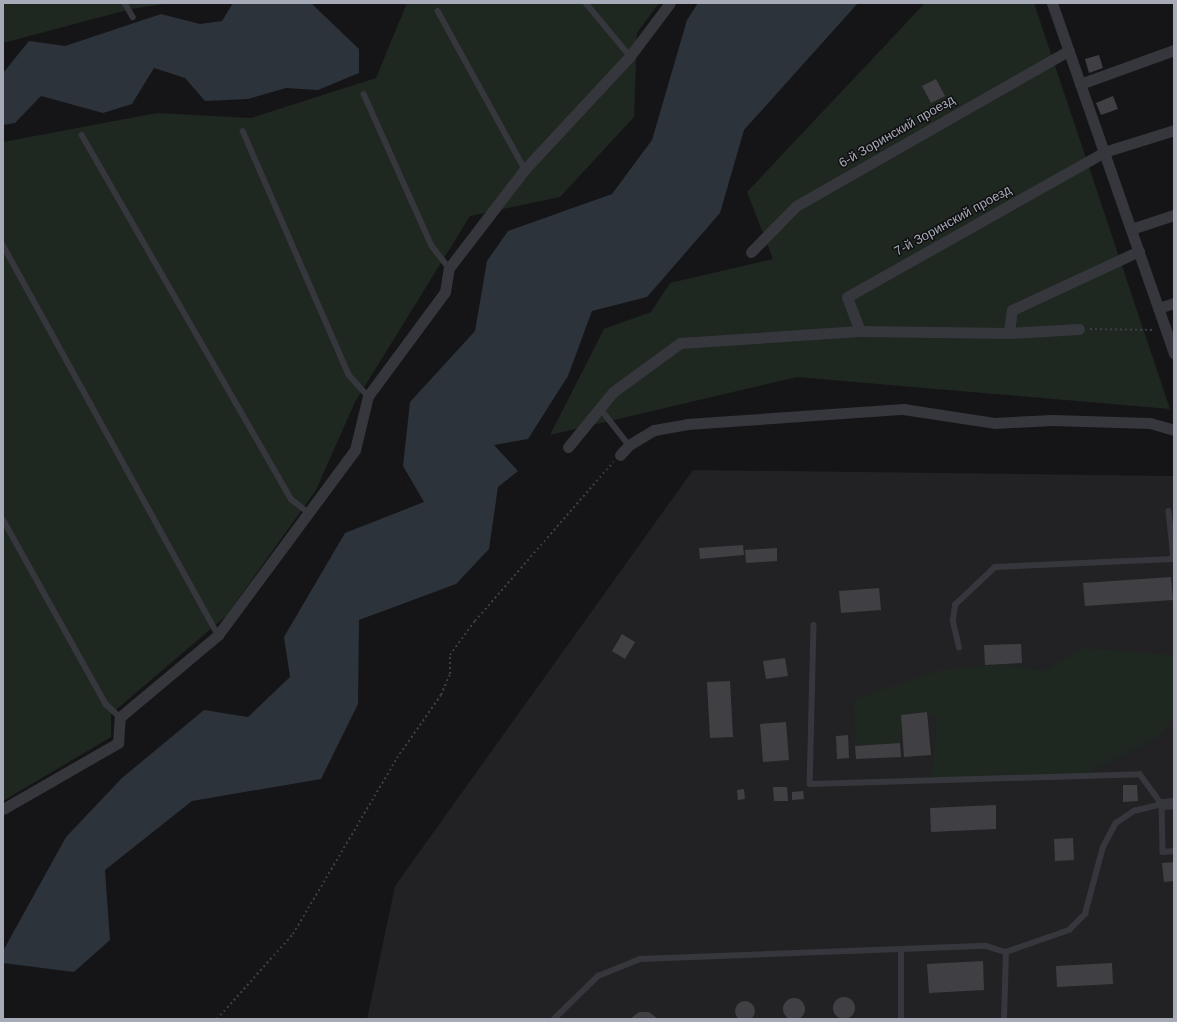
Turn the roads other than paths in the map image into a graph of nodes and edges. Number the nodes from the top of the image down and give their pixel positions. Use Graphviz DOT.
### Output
graph roads {
  1 [pos="125,3"];
  2 [pos="586,3"];
  3 [pos="670,3"];
  4 [pos="1052,3"];
  5 [pos="438,11"];
  6 [pos="133,17"];
  7 [pos="1069,50"];
  8 [pos="1174,50"];
  9 [pos="630,56"];
  10 [pos="1080,84"];
  11 [pos="364,94"];
  12 [pos="1174,130"];
  13 [pos="243,131"];
  14 [pos="82,135"];
  15 [pos="1104,152"];
  16 [pos="525,169"];
  17 [pos="1174,215"];
  18 [pos="1131,228"];
  19 [pos="3,245"];
  20 [pos="1139,251"];
  21 [pos="751,252"];
  22 [pos="449,268"];
  23 [pos="1174,303"];
  24 [pos="1158,308"];
  25 [pos="1079,329"];
  26 [pos="860,331"];
  27 [pos="1009,332"];
  28 [pos="1174,352"];
  29 [pos="368,396"];
  30 [pos="600,408"];
  31 [pos="1174,430"];
  32 [pos="629,445"];
  33 [pos="568,447"];
  34 [pos="620,455"];
  35 [pos="1169,511"];
  36 [pos="309,513"];
  37 [pos="3,519"];
  38 [pos="1173,559"];
  39 [pos="814,625"];
  40 [pos="218,635"];
  41 [pos="959,648"];
  42 [pos="120,717"];
  43 [pos="1174,803"];
  44 [pos="1162,804"];
  45 [pos="3,809"];
  46 [pos="1174,851"];
  47 [pos="902,950"];
  48 [pos="1006,952"];
  49 [pos="554,1019"];
  50 [pos="901,1019"];
  51 [pos="1004,1019"];
  1 -- 6 [label="lane"];
  2 -- 9 [label="lane"];
  3 -- 9 [label="street"];
  4 -- 7 [label="street"];
  5 -- 16 [label="lane"];
  7 -- 10 [label="street"];
  7 -- 21 [label="street, 6-й Зоринский проезд"];
  8 -- 10 [label="street"];
  9 -- 16 [label="street"];
  10 -- 15 [label="street"];
  11 -- 22 [label="lane"];
  12 -- 15 [label="street"];
  13 -- 29 [label="lane"];
  14 -- 36 [label="lane"];
  15 -- 18 [label="street"];
  15 -- 26 [label="street, 7-й Зоринский проезд"];
  16 -- 22 [label="street"];
  17 -- 18 [label="street"];
  18 -- 20 [label="street"];
  19 -- 40 [label="lane"];
  20 -- 24 [label="street"];
  20 -- 27 [label="street"];
  22 -- 29 [label="street"];
  23 -- 24 [label="street"];
  24 -- 28 [label="street"];
  25 -- 27 [label="street"];
  26 -- 27 [label="street"];
  26 -- 30 [label="street"];
  29 -- 36 [label="street"];
  30 -- 32 [label="lane"];
  30 -- 33 [label="street"];
  31 -- 32 [label="street"];
  32 -- 34 [label="street"];
  35 -- 38 [label="lane"];
  36 -- 40 [label="street"];
  37 -- 42 [label="lane"];
  38 -- 41 [label="lane"];
  39 -- 44 [label="lane"];
  40 -- 42 [label="street"];
  42 -- 45 [label="street"];
  43 -- 44 [label="street"];
  44 -- 46 [label="lane"];
  44 -- 48 [label="lane"];
  47 -- 48 [label="lane"];
  47 -- 49 [label="lane"];
  47 -- 50 [label="lane"];
  48 -- 51 [label="lane"];
}
